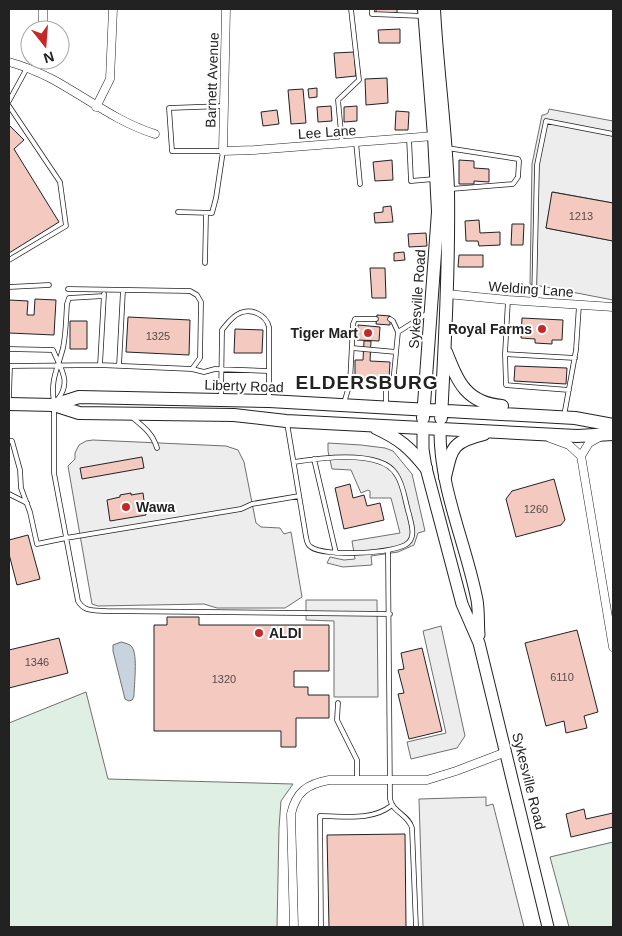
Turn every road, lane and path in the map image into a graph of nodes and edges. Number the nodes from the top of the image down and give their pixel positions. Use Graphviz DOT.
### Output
graph roads {
  1 [pos="113,9"];
  2 [pos="226,9"];
  3 [pos="351,9"];
  4 [pos="372,9"];
  5 [pos="401,9"];
  6 [pos="427,11"];
  7 [pos="401,16"];
  8 [pos="26,70"];
  9 [pos="32,70"];
  10 [pos="9,101"];
  11 [pos="9,106"];
  12 [pos="224,106"];
  13 [pos="96,107"];
  14 [pos="155,134"];
  15 [pos="613,134"];
  16 [pos="434,136"];
  17 [pos="409,138"];
  18 [pos="356,142"];
  19 [pos="342,143"];
  20 [pos="445,148"];
  21 [pos="222,151"];
  22 [pos="437,179"];
  23 [pos="360,184"];
  24 [pos="448,189"];
  25 [pos="178,212"];
  26 [pos="206,214"];
  27 [pos="9,260"];
  28 [pos="205,263"];
  29 [pos="48,285"];
  30 [pos="9,287"];
  31 [pos="68,289"];
  32 [pos="104,290"];
  33 [pos="123,290"];
  34 [pos="447,294"];
  35 [pos="104,296"];
  36 [pos="508,300"];
  37 [pos="534,302"];
  38 [pos="579,305"];
  39 [pos="613,307"];
  40 [pos="431,311"];
  41 [pos="376,319"];
  42 [pos="390,320"];
  43 [pos="398,332"];
  44 [pos="352,348"];
  45 [pos="444,348"];
  46 [pos="9,350"];
  47 [pos="396,352"];
  48 [pos="505,354"];
  49 [pos="575,358"];
  50 [pos="9,365"];
  51 [pos="58,365"];
  52 [pos="100,365"];
  53 [pos="119,366"];
  54 [pos="192,369"];
  55 [pos="222,370"];
  56 [pos="268,372"];
  57 [pos="350,383"];
  58 [pos="386,386"];
  59 [pos="569,390"];
  60 [pos="9,397"];
  61 [pos="221,400"];
  62 [pos="268,401"];
  63 [pos="9,404"];
  64 [pos="54,405"];
  65 [pos="343,405"];
  66 [pos="386,408"];
  67 [pos="424,410"];
  68 [pos="441,410"];
  69 [pos="127,413"];
  70 [pos="541,416"];
  71 [pos="564,418"];
  72 [pos="286,420"];
  73 [pos="369,425"];
  74 [pos="613,425"];
  75 [pos="422,428"];
  76 [pos="440,428"];
  77 [pos="494,431"];
  78 [pos="541,434"];
  79 [pos="608,434"];
  80 [pos="9,441"];
  81 [pos="157,448"];
  82 [pos="16,455"];
  83 [pos="9,456"];
  84 [pos="581,456"];
  85 [pos="314,459"];
  86 [pos="294,462"];
  87 [pos="426,468"];
  88 [pos="445,477"];
  89 [pos="9,494"];
  90 [pos="299,496"];
  91 [pos="27,503"];
  92 [pos="66,538"];
  93 [pos="388,550"];
  94 [pos="336,552"];
  95 [pos="390,614"];
  96 [pos="479,643"];
  97 [pos="613,647"];
  98 [pos="338,703"];
  99 [pos="506,752"];
  100 [pos="357,779"];
  101 [pos="390,780"];
  102 [pos="391,806"];
  103 [pos="294,927"];
  104 [pos="321,927"];
  105 [pos="416,927"];
  106 [pos="548,927"];
  1 -- 13 [label="street"];
  2 -- 12 [label="street, Barnett Avenue"];
  3 -- 19 [label="lane"];
  4 -- 7 [label="lane"];
  5 -- 7 [label="lane"];
  6 -- 7 [label="lane"];
  6 -- 16 [label="main road, Sykesville Road"];
  6 -- 20 [label="main road, Sykesville Road"];
  8 -- 10 [label="lane"];
  9 -- 13 [label="street"];
  11 -- 27 [label="lane"];
  12 -- 21 [label="street, Barnett Avenue"];
  12 -- 21 [label="lane"];
  13 -- 14 [label="street"];
  15 -- 37 [label="lane"];
  16 -- 17 [label="street, Lee Lane"];
  16 -- 22 [label="main road, Sykesville Road"];
  17 -- 18 [label="street, Lee Lane"];
  17 -- 22 [label="lane"];
  18 -- 19 [label="street, Lee Lane"];
  18 -- 23 [label="lane"];
  19 -- 21 [label="street, Lee Lane"];
  20 -- 24 [label="main road, Sykesville Road"];
  20 -- 24 [label="lane"];
  21 -- 26 [label="lane"];
  22 -- 40 [label="main road, Sykesville Road"];
  24 -- 34 [label="main road, Sykesville Road"];
  25 -- 26 [label="lane"];
  26 -- 28 [label="lane"];
  29 -- 30 [label="lane"];
  31 -- 32 [label="lane"];
  32 -- 33 [label="lane"];
  32 -- 35 [label="lane"];
  33 -- 53 [label="lane"];
  33 -- 54 [label="lane"];
  34 -- 36 [label="street, Welding Lane"];
  34 -- 45 [label="main road, Sykesville Road"];
  35 -- 51 [label="lane"];
  35 -- 52 [label="lane"];
  36 -- 37 [label="street, Welding Lane"];
  36 -- 48 [label="lane"];
  37 -- 38 [label="street, Welding Lane"];
  38 -- 39 [label="street, Welding Lane"];
  38 -- 49 [label="lane"];
  40 -- 43 [label="lane"];
  40 -- 67 [label="main road, Sykesville Road"];
  41 -- 44 [label="lane"];
  42 -- 43 [label="lane"];
  43 -- 47 [label="lane"];
  44 -- 47 [label="lane"];
  44 -- 57 [label="lane"];
  45 -- 68 [label="main road, Sykesville Road"];
  45 -- 70 [label="main road"];
  46 -- 51 [label="lane"];
  47 -- 58 [label="lane"];
  48 -- 49 [label="lane"];
  48 -- 59 [label="lane"];
  49 -- 59 [label="lane"];
  50 -- 51 [label="lane"];
  50 -- 60 [label="lane"];
  51 -- 52 [label="lane"];
  51 -- 64 [label="lane"];
  51 -- 64 [label="lane"];
  52 -- 53 [label="lane"];
  53 -- 54 [label="lane"];
  54 -- 55 [label="lane"];
  55 -- 56 [label="lane"];
  55 -- 56 [label="lane"];
  55 -- 61 [label="lane"];
  56 -- 62 [label="lane"];
  57 -- 58 [label="lane"];
  57 -- 65 [label="lane"];
  58 -- 66 [label="lane"];
  59 -- 71 [label="lane"];
  61 -- 62 [label="main road, Liberty Road"];
  61 -- 64 [label="main road, Liberty Road"];
  62 -- 65 [label="main road, Liberty Road"];
  63 -- 64 [label="main road, Liberty Road"];
  64 -- 69 [label="main road, Liberty Road"];
  64 -- 92 [label="lane"];
  65 -- 66 [label="main road, Liberty Road"];
  66 -- 67 [label="main road, Liberty Road"];
  67 -- 68 [label="main road, Liberty Road"];
  67 -- 75 [label="main road, Sykesville Road"];
  68 -- 70 [label="main road, Liberty Road"];
  68 -- 76 [label="main road, Sykesville Road"];
  69 -- 72 [label="main road, Liberty Road"];
  69 -- 81 [label="lane"];
  70 -- 71 [label="main road, Liberty Road"];
  71 -- 74 [label="main road, Liberty Road"];
  72 -- 73 [label="main road, Liberty Road"];
  72 -- 86 [label="lane"];
  73 -- 75 [label="main road, Liberty Road"];
  73 -- 87 [label="main road"];
  75 -- 76 [label="main road, Liberty Road"];
  75 -- 87 [label="main road, Sykesville Road"];
  76 -- 77 [label="main road, Liberty Road"];
  76 -- 88 [label="main road, Sykesville Road"];
  77 -- 78 [label="main road, Liberty Road"];
  77 -- 88 [label="main road"];
  78 -- 79 [label="main road, Liberty Road"];
  78 -- 84 [label="street"];
  79 -- 84 [label="street"];
  80 -- 82 [label="lane"];
  82 -- 83 [label="lane"];
  82 -- 91 [label="lane"];
  84 -- 97 [label="street"];
  85 -- 86 [label="lane"];
  85 -- 93 [label="lane"];
  85 -- 94 [label="lane"];
  86 -- 90 [label="lane"];
  87 -- 96 [label="main road, Sykesville Road"];
  88 -- 96 [label="main road, Sykesville Road"];
  89 -- 91 [label="lane"];
  90 -- 92 [label="lane"];
  90 -- 94 [label="lane"];
  91 -- 92 [label="lane"];
  92 -- 95 [label="lane"];
  93 -- 94 [label="lane"];
  93 -- 95 [label="lane"];
  95 -- 101 [label="lane"];
  96 -- 99 [label="main road, Sykesville Road"];
  98 -- 100 [label="lane"];
  99 -- 101 [label="street"];
  99 -- 106 [label="main road, Sykesville Road"];
  100 -- 101 [label="street"];
  100 -- 103 [label="street"];
  101 -- 102 [label="lane"];
  102 -- 104 [label="lane"];
  102 -- 105 [label="lane"];
}
